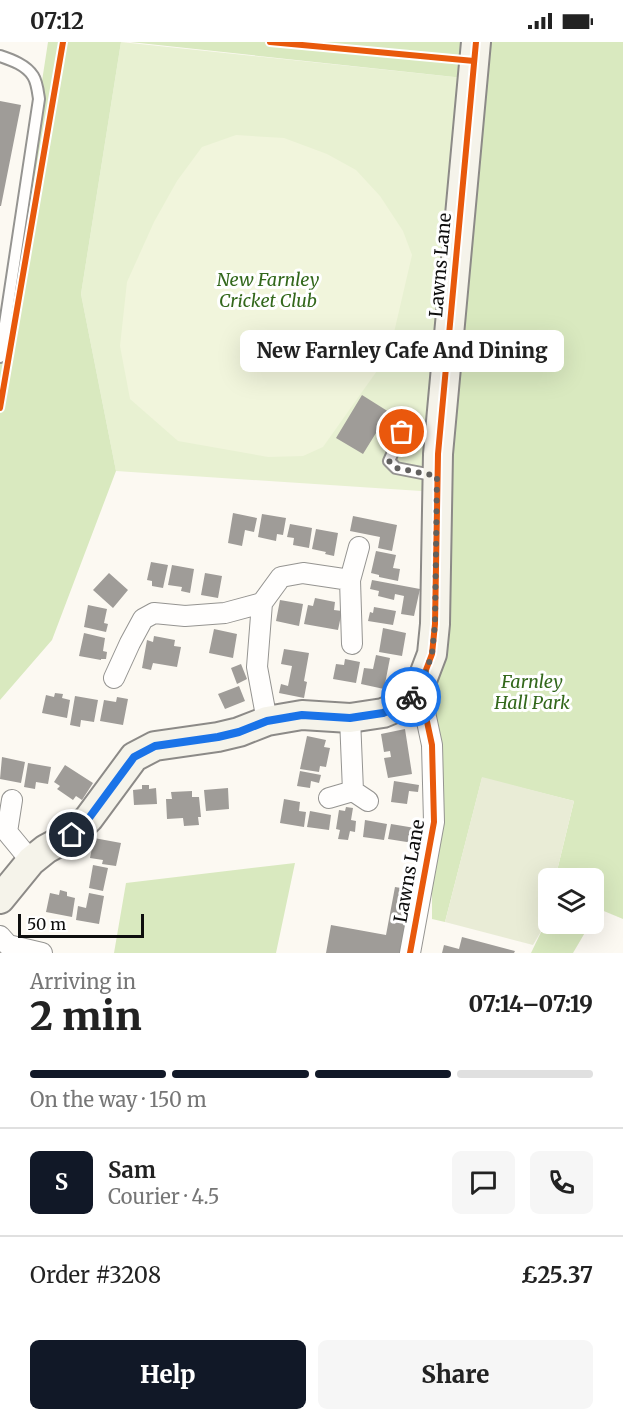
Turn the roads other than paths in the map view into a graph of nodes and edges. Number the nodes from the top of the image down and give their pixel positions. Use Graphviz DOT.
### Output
graph roads {
  1 [pos="476,42"];
  2 [pos="0,56"];
  3 [pos="0,357"];
  4 [pos="402,432"];
  5 [pos="437,476"];
  6 [pos="360,547"];
  7 [pos="350,580"];
  8 [pos="262,603"];
  9 [pos="352,644"];
  10 [pos="114,678"];
  11 [pos="422,683"];
  12 [pos="350,718"];
  13 [pos="267,721"];
  14 [pos="329,798"];
  15 [pos="12,800"];
  16 [pos="31,861"];
  17 [pos="0,900"];
  18 [pos="0,936"];
  19 [pos="42,953"];
  20 [pos="410,953"];
  1 -- 5 [label="street, Lawns Lane"];
  2 -- 3 [label="lane"];
  4 -- 5 [label="lane"];
  5 -- 11 [label="street, Lawns Lane"];
  6 -- 7 [label="street"];
  7 -- 8 [label="street"];
  7 -- 9 [label="street"];
  8 -- 10 [label="street"];
  8 -- 13 [label="street"];
  11 -- 12 [label="street"];
  11 -- 20 [label="street, Lawns Lane"];
  12 -- 13 [label="street"];
  12 -- 14 [label="street"];
  13 -- 16 [label="street"];
  15 -- 16 [label="street"];
  16 -- 17 [label="street"];
  18 -- 19 [label="street"];
}
